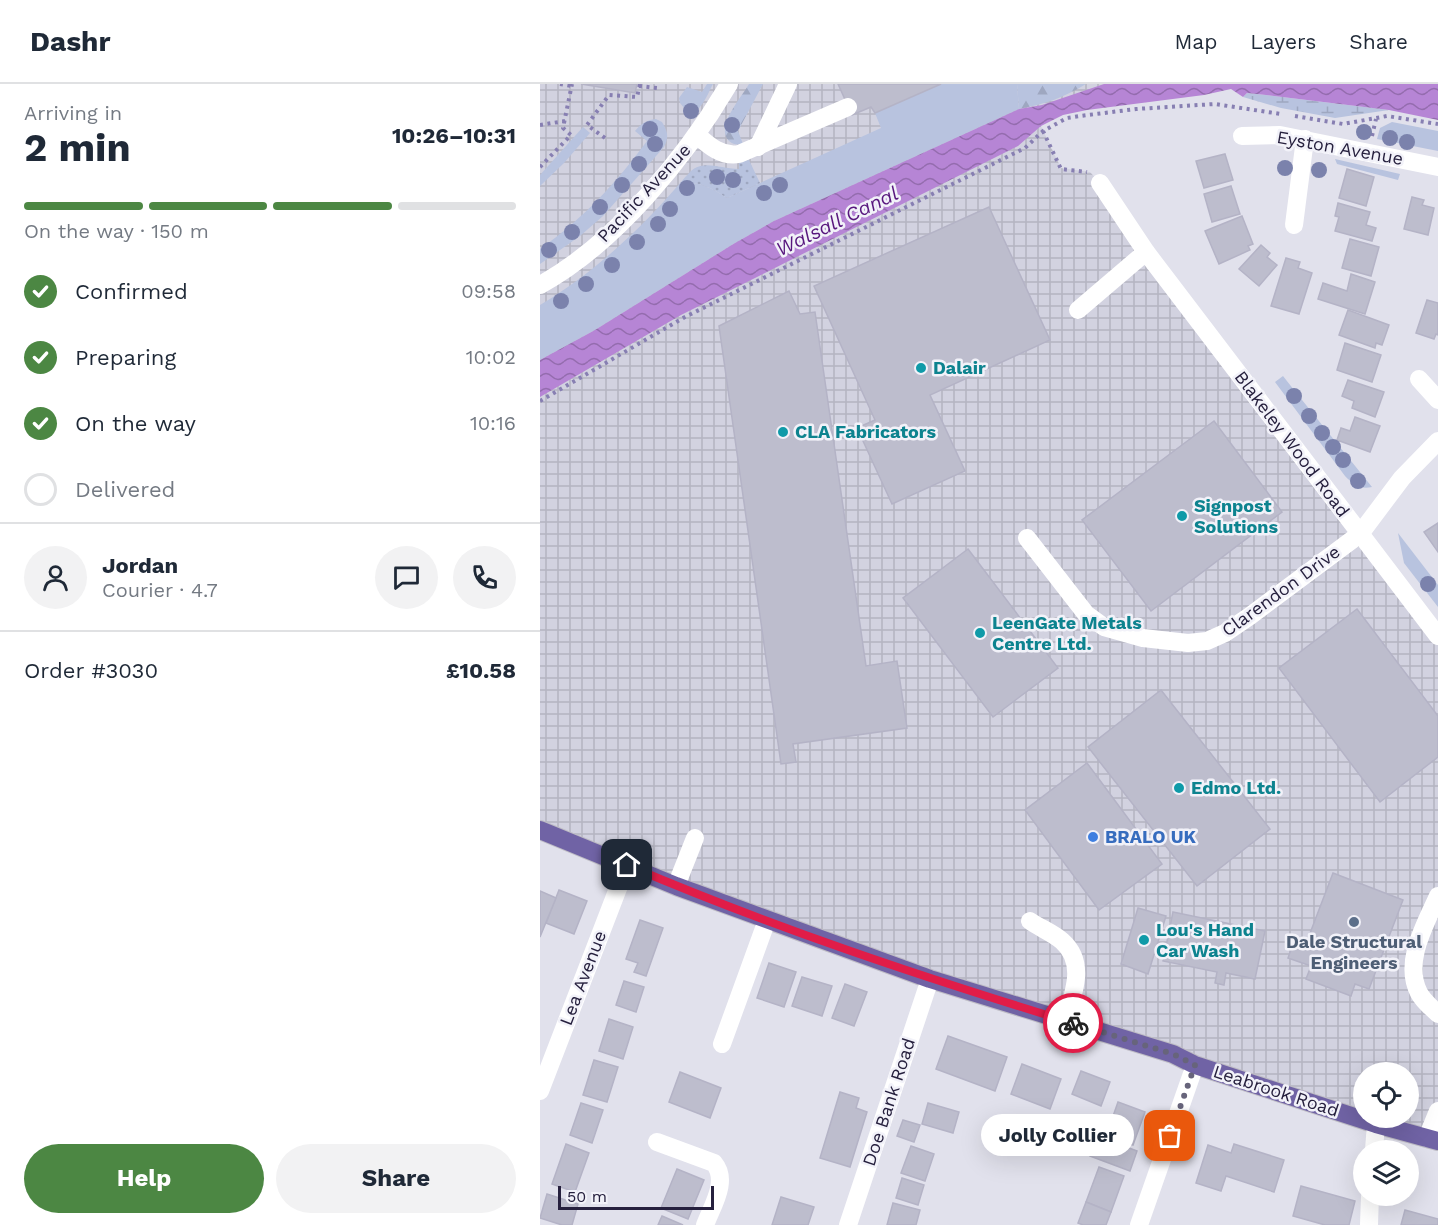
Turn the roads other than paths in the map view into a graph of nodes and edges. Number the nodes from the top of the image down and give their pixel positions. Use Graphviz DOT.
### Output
graph roads {
  1 [pos="729,84"];
  2 [pos="788,84"];
  3 [pos="848,107"];
  4 [pos="697,135"];
  5 [pos="1242,136"];
  6 [pos="1305,139"];
  7 [pos="758,147"];
  8 [pos="1438,167"];
  9 [pos="1100,183"];
  10 [pos="1294,225"];
  11 [pos="1146,252"];
  12 [pos="540,285"];
  13 [pos="1078,310"];
  14 [pos="1419,379"];
  15 [pos="1438,400"];
  16 [pos="1438,441"];
  17 [pos="1360,534"];
  18 [pos="1027,538"];
  19 [pos="1438,636"];
  20 [pos="540,830"];
  21 [pos="695,838"];
  22 [pos="627,865"];
  23 [pos="676,886"];
  24 [pos="1438,896"];
  25 [pos="767,920"];
  26 [pos="1030,921"];
  27 [pos="930,979"];
  28 [pos="1438,1014"];
  29 [pos="1065,1021"];
  30 [pos="722,1044"];
  31 [pos="1195,1065"];
  32 [pos="540,1091"];
  33 [pos="1438,1111"];
  34 [pos="1353,1117"];
  35 [pos="1391,1128"];
  36 [pos="1433,1139"];
  37 [pos="657,1142"];
  38 [pos="1370,1206"];
  39 [pos="705,1225"];
  40 [pos="848,1225"];
  41 [pos="1139,1225"];
  42 [pos="1369,1225"];
  1 -- 4 [label="street, Pacific Avenue"];
  2 -- 7 [label="street"];
  3 -- 7 [label="street"];
  4 -- 7 [label="street"];
  4 -- 12 [label="street, Pacific Avenue"];
  5 -- 6 [label="street, Eyston Avenue"];
  6 -- 8 [label="street, Eyston Avenue"];
  6 -- 10 [label="street"];
  9 -- 11 [label="street, Blakeley Wood Road"];
  11 -- 13 [label="street"];
  11 -- 17 [label="street, Blakeley Wood Road"];
  14 -- 15 [label="street"];
  16 -- 17 [label="street, Clarendon Drive"];
  17 -- 18 [label="street, Clarendon Drive"];
  17 -- 19 [label="street, Blakeley Wood Road"];
  20 -- 22 [label="main road, Leabrook Road"];
  21 -- 23 [label="street"];
  22 -- 23 [label="main road, Leabrook Road"];
  22 -- 32 [label="street, Lea Avenue"];
  23 -- 25 [label="main road, Leabrook Road"];
  24 -- 28 [label="street"];
  25 -- 27 [label="main road, Leabrook Road"];
  25 -- 30 [label="street"];
  26 -- 29 [label="street"];
  27 -- 29 [label="main road, Leabrook Road"];
  27 -- 40 [label="street, Doe Bank Road"];
  29 -- 31 [label="main road, Leabrook Road"];
  31 -- 34 [label="main road, Leabrook Road"];
  31 -- 41 [label="street"];
  33 -- 36 [label="street"];
  35 -- 36 [label="main road, Leabrook Road"];
  37 -- 39 [label="street"];
  38 -- 42 [label="street"];
}
